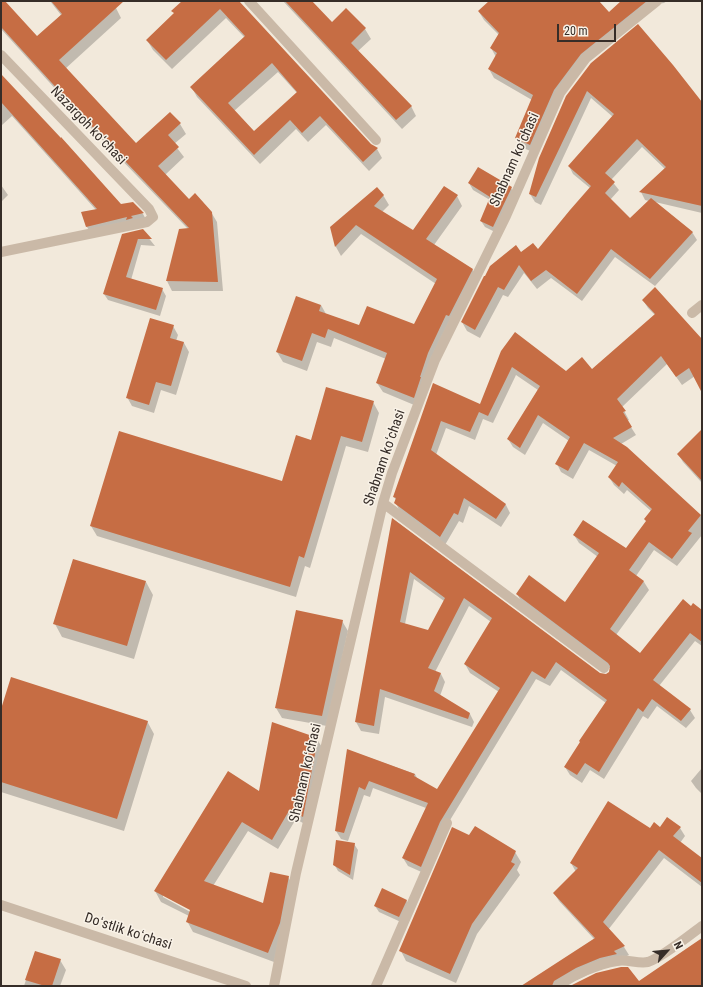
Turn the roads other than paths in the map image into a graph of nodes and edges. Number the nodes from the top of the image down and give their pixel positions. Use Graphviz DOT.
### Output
graph roads {
  1 [pos="249,1"];
  2 [pos="658,1"];
  3 [pos="1,55"];
  4 [pos="376,140"];
  5 [pos="1,252"];
  6 [pos="702,305"];
  7 [pos="692,313"];
  8 [pos="383,503"];
  9 [pos="604,668"];
  10 [pos="447,823"];
  11 [pos="1,905"];
  12 [pos="702,926"];
  13 [pos="246,986"];
  14 [pos="274,986"];
  15 [pos="376,986"];
  16 [pos="558,986"];
  1 -- 4 [label="street"];
  2 -- 8 [label="street, Shabnam koʻchasi"];
  3 -- 5 [label="street, Nazargoh koʻchasi"];
  6 -- 7 [label="street"];
  8 -- 9 [label="street"];
  8 -- 14 [label="street, Shabnam koʻchasi"];
  10 -- 15 [label="street"];
  11 -- 13 [label="street, Doʻstlik koʻchasi"];
  12 -- 16 [label="street"];
}
